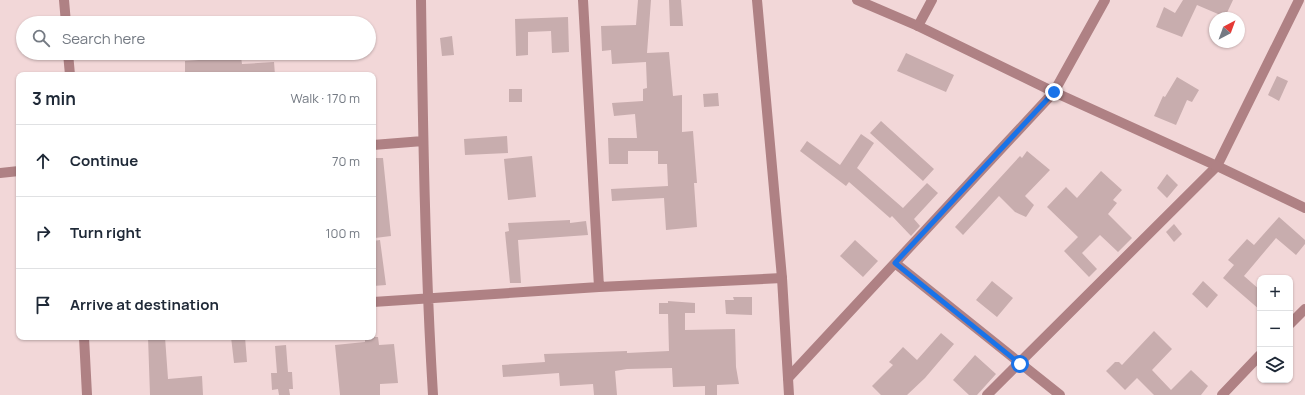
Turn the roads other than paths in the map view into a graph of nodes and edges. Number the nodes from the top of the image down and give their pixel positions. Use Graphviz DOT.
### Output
graph roads {
  1 [pos="64,0"];
  2 [pos="421,0"];
  3 [pos="583,0"];
  4 [pos="757,0"];
  5 [pos="857,0"];
  6 [pos="932,0"];
  7 [pos="1105,0"];
  8 [pos="1299,0"];
  9 [pos="65,16"];
  10 [pos="918,26"];
  11 [pos="69,60"];
  12 [pos="70,72"];
  13 [pos="1054,92"];
  14 [pos="423,141"];
  15 [pos="376,145"];
  16 [pos="1218,166"];
  17 [pos="16,171"];
  18 [pos="0,172"];
  19 [pos="1305,208"];
  20 [pos="895,263"];
  21 [pos="782,278"];
  22 [pos="599,287"];
  23 [pos="428,299"];
  24 [pos="376,302"];
  25 [pos="1305,309"];
  26 [pos="1293,321"];
  27 [pos="84,340"];
  28 [pos="1257,359"];
  29 [pos="1020,364"];
  30 [pos="788,378"];
  31 [pos="87,395"];
  32 [pos="433,395"];
  33 [pos="789,395"];
  34 [pos="987,395"];
  35 [pos="1060,395"];
  36 [pos="1222,395"];
  1 -- 9 [label="street"];
  2 -- 14 [label="street"];
  3 -- 22 [label="street"];
  4 -- 21 [label="street"];
  5 -- 10 [label="street"];
  6 -- 10 [label="street"];
  7 -- 13 [label="street"];
  8 -- 16 [label="street"];
  10 -- 13 [label="street"];
  11 -- 12 [label="street"];
  13 -- 16 [label="street"];
  13 -- 20 [label="street"];
  14 -- 15 [label="street"];
  14 -- 23 [label="street"];
  16 -- 19 [label="street"];
  16 -- 29 [label="street"];
  17 -- 18 [label="street"];
  20 -- 29 [label="street"];
  20 -- 30 [label="street"];
  21 -- 22 [label="street"];
  21 -- 30 [label="street"];
  22 -- 23 [label="street"];
  23 -- 24 [label="street"];
  23 -- 32 [label="street"];
  25 -- 26 [label="street"];
  27 -- 31 [label="street"];
  28 -- 36 [label="street"];
  29 -- 34 [label="street"];
  29 -- 35 [label="street"];
  30 -- 33 [label="street"];
}
